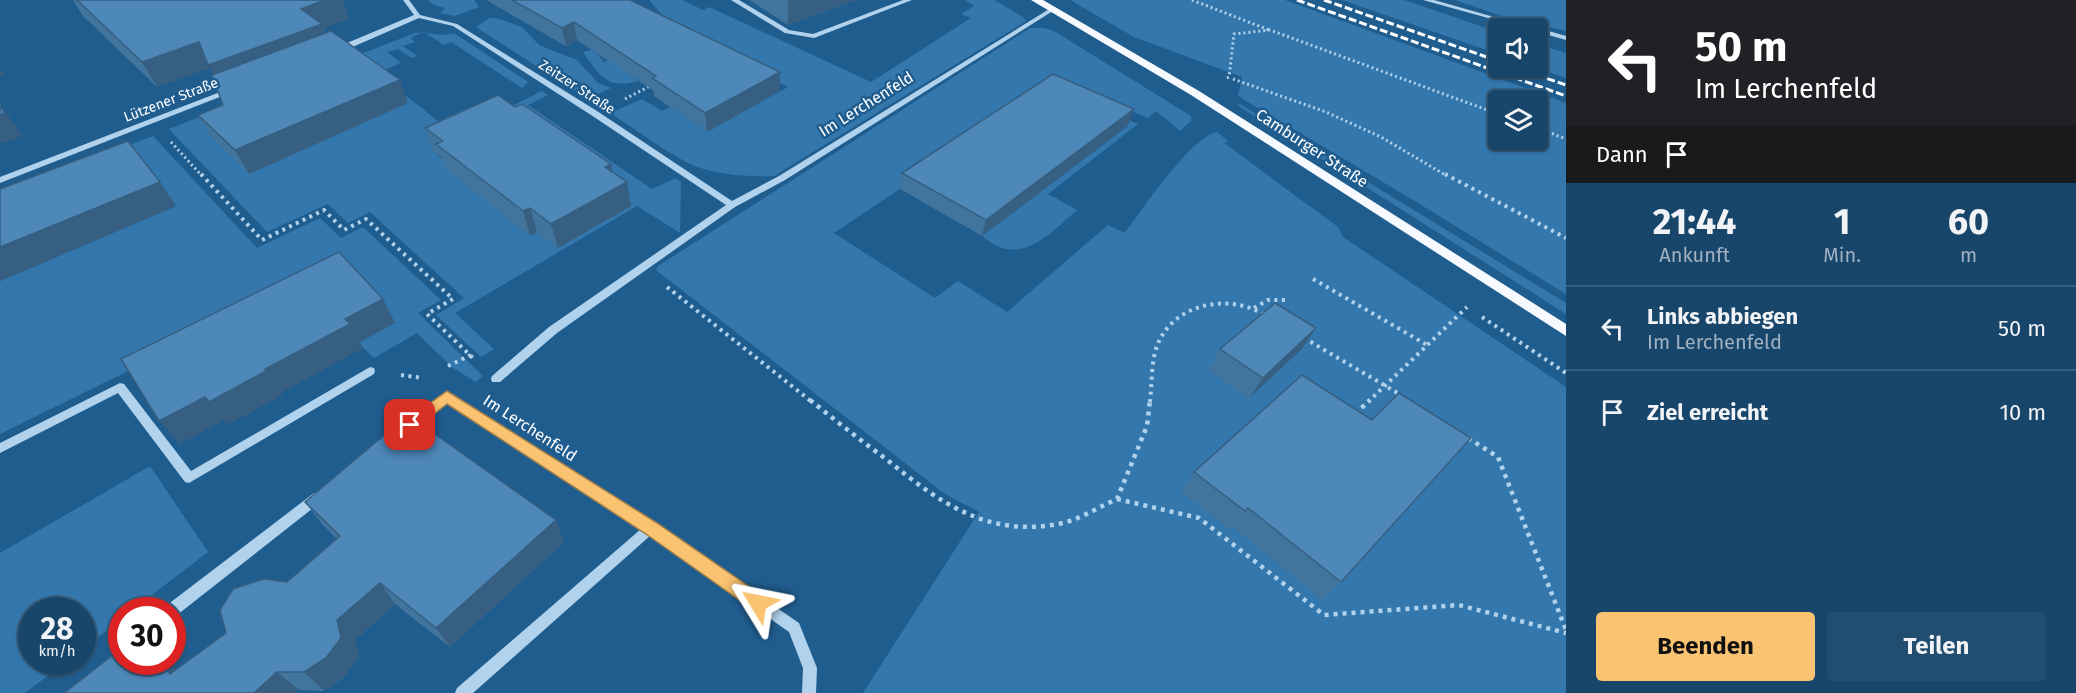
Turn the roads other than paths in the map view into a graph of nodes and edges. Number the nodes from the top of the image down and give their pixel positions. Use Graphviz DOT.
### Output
graph roads {
  1 [pos="406,0"];
  2 [pos="734,0"];
  3 [pos="909,0"];
  4 [pos="1036,0"];
  5 [pos="1426,0"];
  6 [pos="1053,9"];
  7 [pos="418,16"];
  8 [pos="1493,18"];
  9 [pos="1548,33"];
  10 [pos="1566,38"];
  11 [pos="328,54"];
  12 [pos="241,88"];
  13 [pos="0,180"];
  14 [pos="732,205"];
  15 [pos="1566,331"];
  16 [pos="370,371"];
  17 [pos="496,380"];
  18 [pos="392,439"];
  19 [pos="0,448"];
  20 [pos="328,489"];
  21 [pos="651,528"];
  22 [pos="186,599"];
  23 [pos="462,693"];
  24 [pos="809,693"];
  1 -- 7 [label="street"];
  2 -- 3 [label="street"];
  4 -- 6 [label="main road, Camburger Straße"];
  5 -- 8 [label="street"];
  6 -- 14 [label="street, Im Lerchenfeld"];
  6 -- 15 [label="main road, Camburger Straße"];
  7 -- 11 [label="street"];
  7 -- 14 [label="street, Zeitzer Straße"];
  9 -- 10 [label="street"];
  12 -- 13 [label="street, Lützener Straße"];
  14 -- 17 [label="street, Im Lerchenfeld"];
  16 -- 19 [label="street"];
  18 -- 21 [label="street, Im Lerchenfeld"];
  20 -- 22 [label="street"];
  21 -- 23 [label="street"];
  21 -- 24 [label="street, Im Lerchenfeld"];
}
